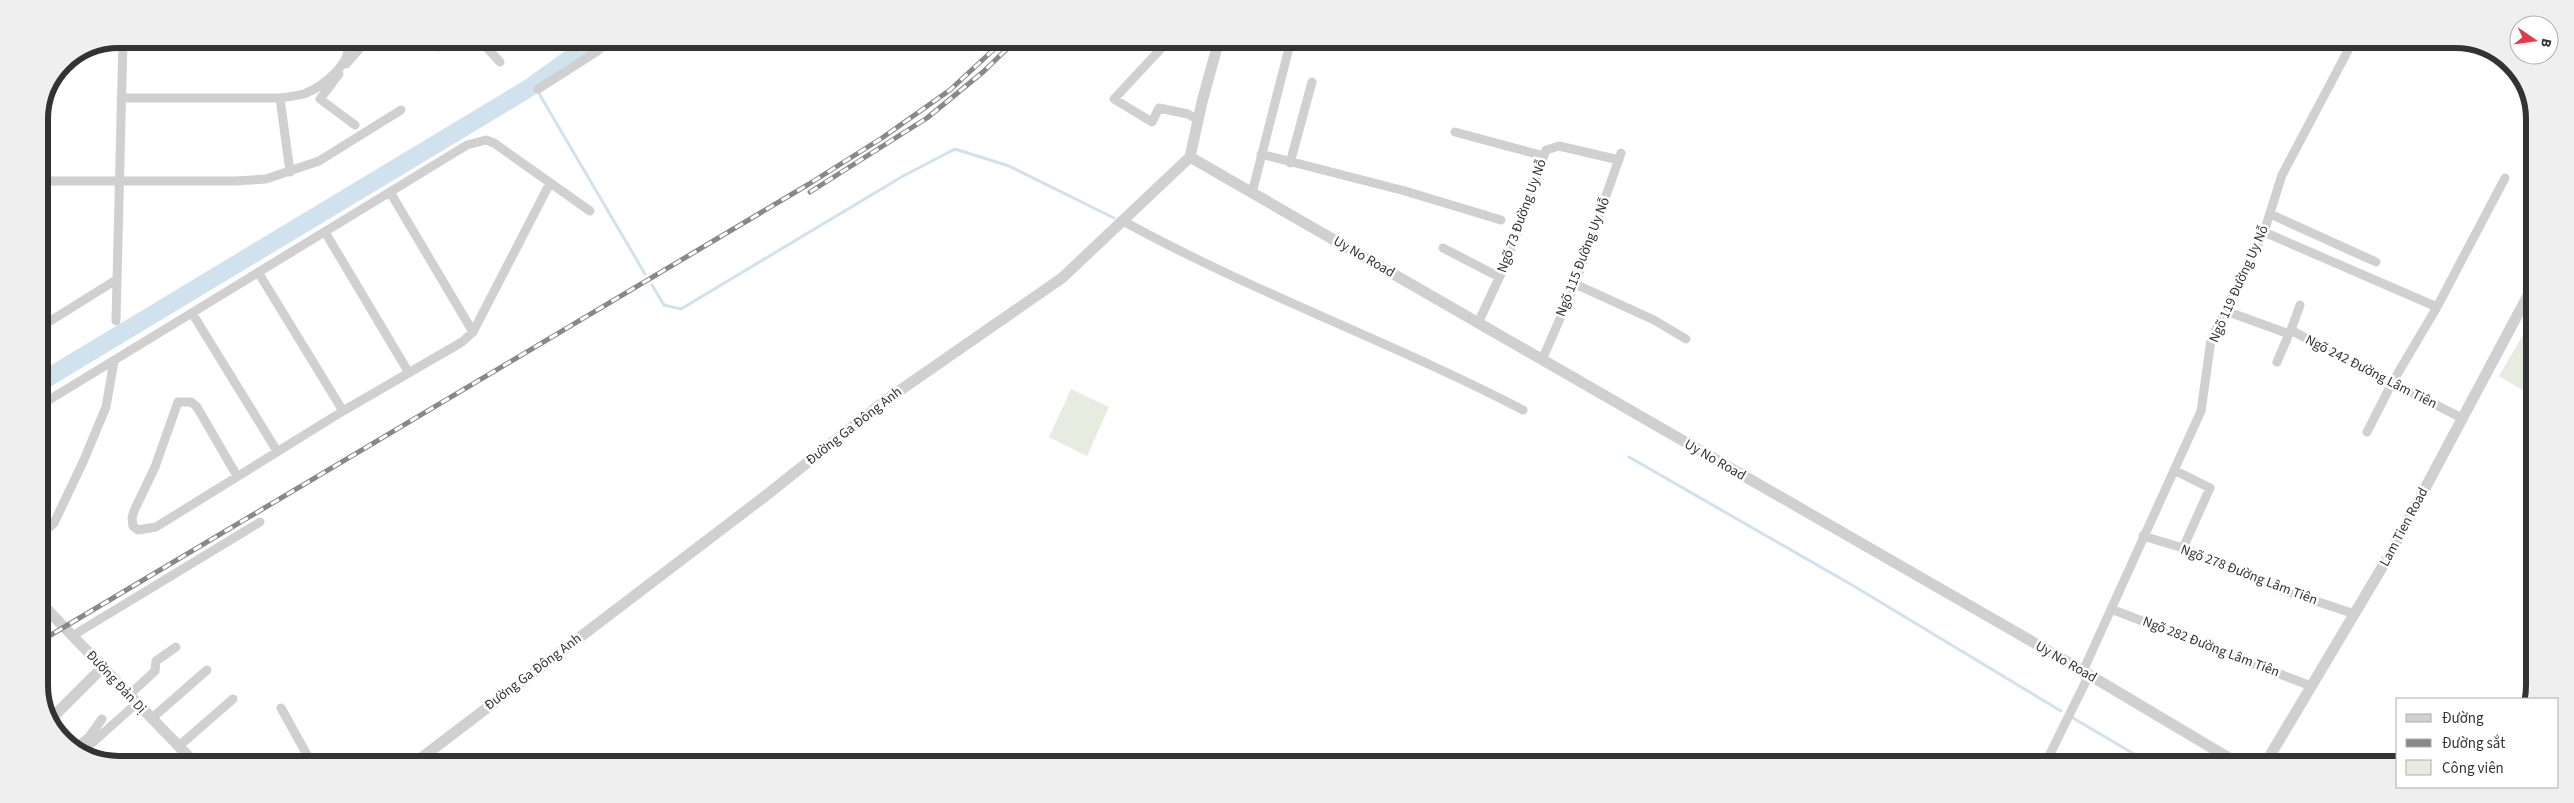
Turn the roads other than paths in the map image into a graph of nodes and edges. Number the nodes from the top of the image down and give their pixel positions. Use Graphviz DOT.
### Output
graph roads {
  1 [pos="123,48"];
  2 [pos="349,48"];
  3 [pos="360,48"];
  4 [pos="487,48"];
  5 [pos="601,48"];
  6 [pos="1162,48"];
  7 [pos="1217,48"];
  8 [pos="1289,48"];
  9 [pos="2349,48"];
  10 [pos="500,62"];
  11 [pos="1312,82"];
  12 [pos="538,89"];
  13 [pos="121,98"];
  14 [pos="280,98"];
  15 [pos="401,110"];
  16 [pos="1198,120"];
  17 [pos="355,125"];
  18 [pos="1455,132"];
  19 [pos="1261,154"];
  20 [pos="1544,156"];
  21 [pos="1620,156"];
  22 [pos="1190,157"];
  23 [pos="1290,163"];
  24 [pos="290,172"];
  25 [pos="2505,178"];
  26 [pos="48,181"];
  27 [pos="120,181"];
  28 [pos="550,183"];
  29 [pos="390,192"];
  30 [pos="1252,193"];
  31 [pos="590,211"];
  32 [pos="2270,214"];
  33 [pos="1501,220"];
  34 [pos="1123,221"];
  35 [pos="325,232"];
  36 [pos="2264,232"];
  37 [pos="1443,248"];
  38 [pos="2376,262"];
  39 [pos="258,272"];
  40 [pos="1499,277"];
  41 [pos="116,280"];
  42 [pos="1575,284"];
  43 [pos="2526,299"];
  44 [pos="2300,305"];
  45 [pos="2436,307"];
  46 [pos="2226,311"];
  47 [pos="192,313"];
  48 [pos="48,322"];
  49 [pos="116,322"];
  50 [pos="1478,323"];
  51 [pos="473,332"];
  52 [pos="2290,332"];
  53 [pos="1686,339"];
  54 [pos="1542,360"];
  55 [pos="114,361"];
  56 [pos="2276,362"];
  57 [pos="409,374"];
  58 [pos="2392,383"];
  59 [pos="48,401"];
  60 [pos="1523,410"];
  61 [pos="343,411"];
  62 [pos="2462,418"];
  63 [pos="2367,432"];
  64 [pos="277,451"];
  65 [pos="2174,470"];
  66 [pos="237,476"];
  67 [pos="260,522"];
  68 [pos="48,528"];
  69 [pos="2143,536"];
  70 [pos="2183,548"];
  71 [pos="2111,609"];
  72 [pos="48,611"];
  73 [pos="2355,614"];
  74 [pos="72,636"];
  75 [pos="176,646"];
  76 [pos="103,667"];
  77 [pos="207,670"];
  78 [pos="2086,673"];
  79 [pos="2311,686"];
  80 [pos="133,699"];
  81 [pos="233,699"];
  82 [pos="281,708"];
  83 [pos="54,715"];
  84 [pos="151,719"];
  85 [pos="102,720"];
  86 [pos="80,744"];
  87 [pos="179,746"];
  88 [pos="86,748"];
  89 [pos="188,756"];
  90 [pos="308,756"];
  91 [pos="424,756"];
  92 [pos="2049,756"];
  93 [pos="2226,756"];
  94 [pos="2270,756"];
  1 -- 13 [label="street"];
  2 -- 14 [label="street"];
  3 -- 17 [label="street"];
  4 -- 10 [label="street"];
  5 -- 12 [label="street"];
  6 -- 16 [label="street"];
  7 -- 16 [label="street"];
  8 -- 19 [label="street"];
  9 -- 32 [label="street, Ngõ 119 Đường Uy Nỗ"];
  11 -- 23 [label="street"];
  13 -- 14 [label="street"];
  13 -- 27 [label="street"];
  14 -- 24 [label="street"];
  15 -- 24 [label="street"];
  16 -- 22 [label="street"];
  18 -- 20 [label="street"];
  19 -- 23 [label="street"];
  19 -- 30 [label="street"];
  20 -- 21 [label="street, Ngõ 73 Đường Uy Nỗ"];
  20 -- 40 [label="street, Ngõ 73 Đường Uy Nỗ"];
  21 -- 42 [label="street, Ngõ 115 Đường Uy Nỗ"];
  22 -- 30 [label="street, Uy No Road"];
  22 -- 34 [label="street, Đường Ga Đông Anh"];
  23 -- 33 [label="street"];
  24 -- 27 [label="street"];
  25 -- 45 [label="street"];
  26 -- 27 [label="street"];
  27 -- 41 [label="street"];
  28 -- 29 [label="street"];
  28 -- 31 [label="street"];
  28 -- 51 [label="street"];
  29 -- 35 [label="street"];
  29 -- 51 [label="street"];
  30 -- 50 [label="street, Uy No Road"];
  32 -- 36 [label="street, Ngõ 119 Đường Uy Nỗ"];
  32 -- 38 [label="street"];
  34 -- 60 [label="street"];
  34 -- 91 [label="street, Đường Ga Đông Anh"];
  35 -- 39 [label="street"];
  35 -- 57 [label="street"];
  36 -- 45 [label="street"];
  36 -- 46 [label="street, Ngõ 119 Đường Uy Nỗ"];
  37 -- 40 [label="street"];
  39 -- 47 [label="street"];
  39 -- 61 [label="street"];
  40 -- 50 [label="street, Ngõ 73 Đường Uy Nỗ"];
  41 -- 48 [label="street"];
  41 -- 49 [label="street"];
  42 -- 53 [label="street"];
  42 -- 54 [label="street, Ngõ 115 Đường Uy Nỗ"];
  43 -- 62 [label="street, Lam Tien Road"];
  44 -- 52 [label="street"];
  45 -- 58 [label="street"];
  46 -- 52 [label="street, Ngõ 242 Đường Lâm Tiên"];
  46 -- 65 [label="street, Ngõ 119 Đường Uy Nỗ"];
  47 -- 55 [label="street"];
  47 -- 64 [label="street"];
  50 -- 54 [label="street, Uy No Road"];
  51 -- 57 [label="street"];
  52 -- 56 [label="street"];
  52 -- 58 [label="street, Ngõ 242 Đường Lâm Tiên"];
  54 -- 78 [label="street, Uy No Road"];
  55 -- 59 [label="street"];
  55 -- 68 [label="street"];
  57 -- 61 [label="street"];
  58 -- 62 [label="street, Ngõ 242 Đường Lâm Tiên"];
  58 -- 63 [label="street"];
  61 -- 64 [label="street"];
  62 -- 73 [label="street, Lam Tien Road"];
  64 -- 66 [label="street"];
  65 -- 69 [label="street, Ngõ 119 Đường Uy Nỗ"];
  65 -- 70 [label="street"];
  66 -- 66 [label="street"];
  67 -- 74 [label="street"];
  69 -- 70 [label="street, Ngõ 278 Đường Lâm Tiên"];
  69 -- 71 [label="street, Ngõ 119 Đường Uy Nỗ"];
  70 -- 73 [label="street, Ngõ 278 Đường Lâm Tiên"];
  71 -- 78 [label="street, Ngõ 119 Đường Uy Nỗ"];
  71 -- 79 [label="street, Ngõ 282 Đường Lâm Tiên"];
  72 -- 74 [label="street, Đường Đản Dị"];
  73 -- 79 [label="street, Lam Tien Road"];
  74 -- 76 [label="street, Đường Đản Dị"];
  75 -- 80 [label="street"];
  76 -- 80 [label="street, Đường Đản Dị"];
  76 -- 83 [label="street"];
  77 -- 84 [label="street"];
  78 -- 92 [label="street, Ngõ 119 Đường Uy Nỗ"];
  78 -- 93 [label="street, Uy No Road"];
  79 -- 94 [label="street, Lam Tien Road"];
  80 -- 84 [label="street, Đường Đản Dị"];
  80 -- 88 [label="street"];
  81 -- 87 [label="street"];
  82 -- 90 [label="street"];
  84 -- 87 [label="street, Đường Đản Dị"];
  85 -- 86 [label="street"];
  87 -- 89 [label="street, Đường Đản Dị"];
}
